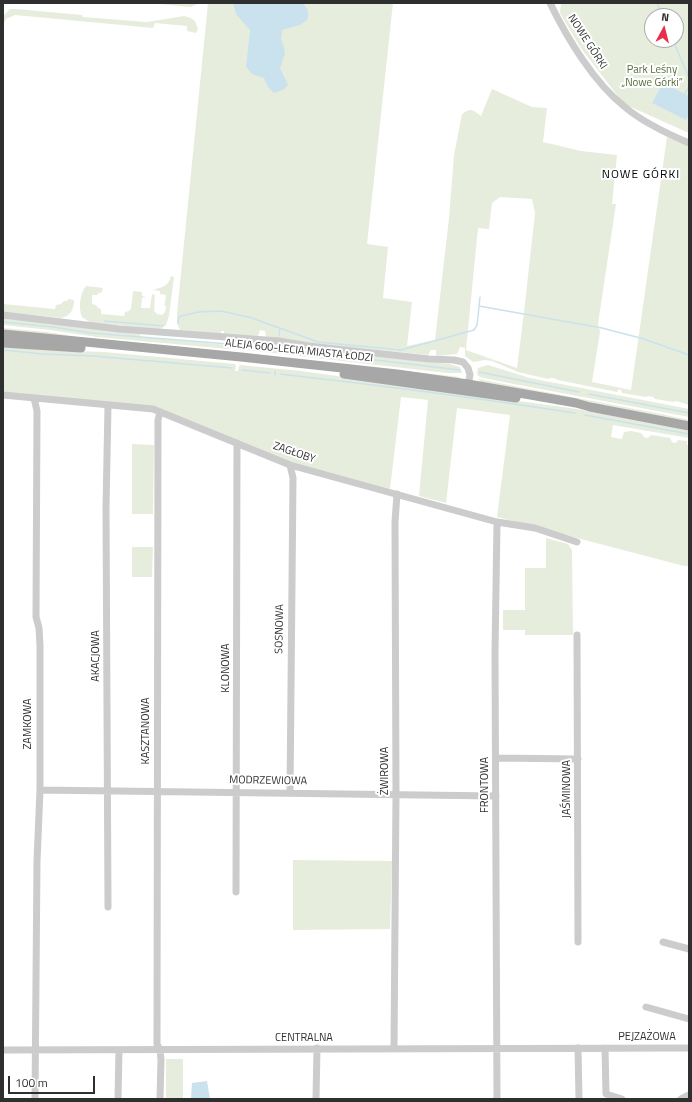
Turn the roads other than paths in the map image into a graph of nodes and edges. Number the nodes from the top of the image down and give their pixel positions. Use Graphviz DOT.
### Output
graph roads {
  1 [pos="550,3"];
  2 [pos="689,143"];
  3 [pos="3,315"];
  4 [pos="3,334"];
  5 [pos="3,342"];
  6 [pos="468,387"];
  7 [pos="3,395"];
  8 [pos="34,398"];
  9 [pos="108,405"];
  10 [pos="160,412"];
  11 [pos="689,426"];
  12 [pos="237,443"];
  13 [pos="290,465"];
  14 [pos="397,494"];
  15 [pos="497,522"];
  16 [pos="577,542"];
  17 [pos="577,635"];
  18 [pos="496,758"];
  19 [pos="578,759"];
  20 [pos="40,790"];
  21 [pos="108,791"];
  22 [pos="157,791"];
  23 [pos="238,792"];
  24 [pos="290,793"];
  25 [pos="396,794"];
  26 [pos="496,796"];
  27 [pos="236,892"];
  28 [pos="108,907"];
  29 [pos="578,942"];
  30 [pos="663,942"];
  31 [pos="689,949"];
  32 [pos="646,1007"];
  33 [pos="689,1019"];
  34 [pos="317,1048"];
  35 [pos="394,1048"];
  36 [pos="496,1048"];
  37 [pos="578,1048"];
  38 [pos="605,1048"];
  39 [pos="689,1048"];
  40 [pos="3,1050"];
  41 [pos="36,1050"];
  42 [pos="119,1050"];
  43 [pos="160,1050"];
  44 [pos="689,1094"];
  45 [pos="35,1099"];
  46 [pos="118,1099"];
  47 [pos="160,1099"];
  48 [pos="316,1099"];
  49 [pos="497,1099"];
  50 [pos="579,1099"];
  51 [pos="622,1099"];
  52 [pos="681,1099"];
  1 -- 2 [label="street, NOWE GÓRKI"];
  3 -- 6 [label="street"];
  4 -- 6 [label="main road, ALEJA 600-LECIA MIASTA ŁODZI"];
  5 -- 6 [label="main road, ALEJA 600-LECIA MIASTA ŁODZI"];
  6 -- 11 [label="main road, ALEJA 600-LECIA MIASTA ŁODZI"];
  7 -- 8 [label="street, ZAGŁOBY"];
  8 -- 9 [label="street, ZAGŁOBY"];
  8 -- 20 [label="street, ZAMKOWA"];
  9 -- 10 [label="street, ZAGŁOBY"];
  9 -- 21 [label="street, AKACJOWA"];
  10 -- 12 [label="street, ZAGŁOBY"];
  10 -- 22 [label="street, KASZTANOWA"];
  12 -- 13 [label="street, ZAGŁOBY"];
  12 -- 23 [label="street, KLONOWA"];
  13 -- 14 [label="street, ZAGŁOBY"];
  13 -- 24 [label="street, SOSNOWA"];
  14 -- 15 [label="street, ZAGŁOBY"];
  14 -- 25 [label="street, ŻWIROWA"];
  15 -- 16 [label="street, ZAGŁOBY"];
  15 -- 18 [label="street, FRONTOWA"];
  17 -- 19 [label="street, JAŚMINOWA"];
  18 -- 19 [label="street"];
  18 -- 26 [label="street, FRONTOWA"];
  19 -- 29 [label="street, JAŚMINOWA"];
  20 -- 21 [label="street, MODRZEWIOWA"];
  20 -- 41 [label="street, ZAMKOWA"];
  21 -- 22 [label="street, MODRZEWIOWA"];
  21 -- 28 [label="street, AKACJOWA"];
  22 -- 23 [label="street, MODRZEWIOWA"];
  22 -- 43 [label="street, KASZTANOWA"];
  23 -- 24 [label="street, MODRZEWIOWA"];
  23 -- 27 [label="street, KLONOWA"];
  24 -- 25 [label="street, MODRZEWIOWA"];
  25 -- 26 [label="street, MODRZEWIOWA"];
  25 -- 35 [label="street, ŻWIROWA"];
  26 -- 36 [label="street, FRONTOWA"];
  30 -- 31 [label="street"];
  32 -- 33 [label="street"];
  34 -- 35 [label="street, CENTRALNA"];
  34 -- 43 [label="street, CENTRALNA"];
  34 -- 48 [label="street"];
  35 -- 36 [label="street, CENTRALNA"];
  36 -- 37 [label="street, CENTRALNA"];
  36 -- 49 [label="street, FRONTOWA"];
  37 -- 38 [label="street, CENTRALNA"];
  37 -- 50 [label="street"];
  38 -- 39 [label="street, PEJZAŻOWA"];
  38 -- 51 [label="street"];
  40 -- 41 [label="street, CENTRALNA"];
  41 -- 42 [label="street, CENTRALNA"];
  41 -- 45 [label="street, ZAMKOWA"];
  42 -- 43 [label="street, CENTRALNA"];
  42 -- 46 [label="street"];
  43 -- 47 [label="street, KASZTANOWA"];
  44 -- 52 [label="street"];
}
